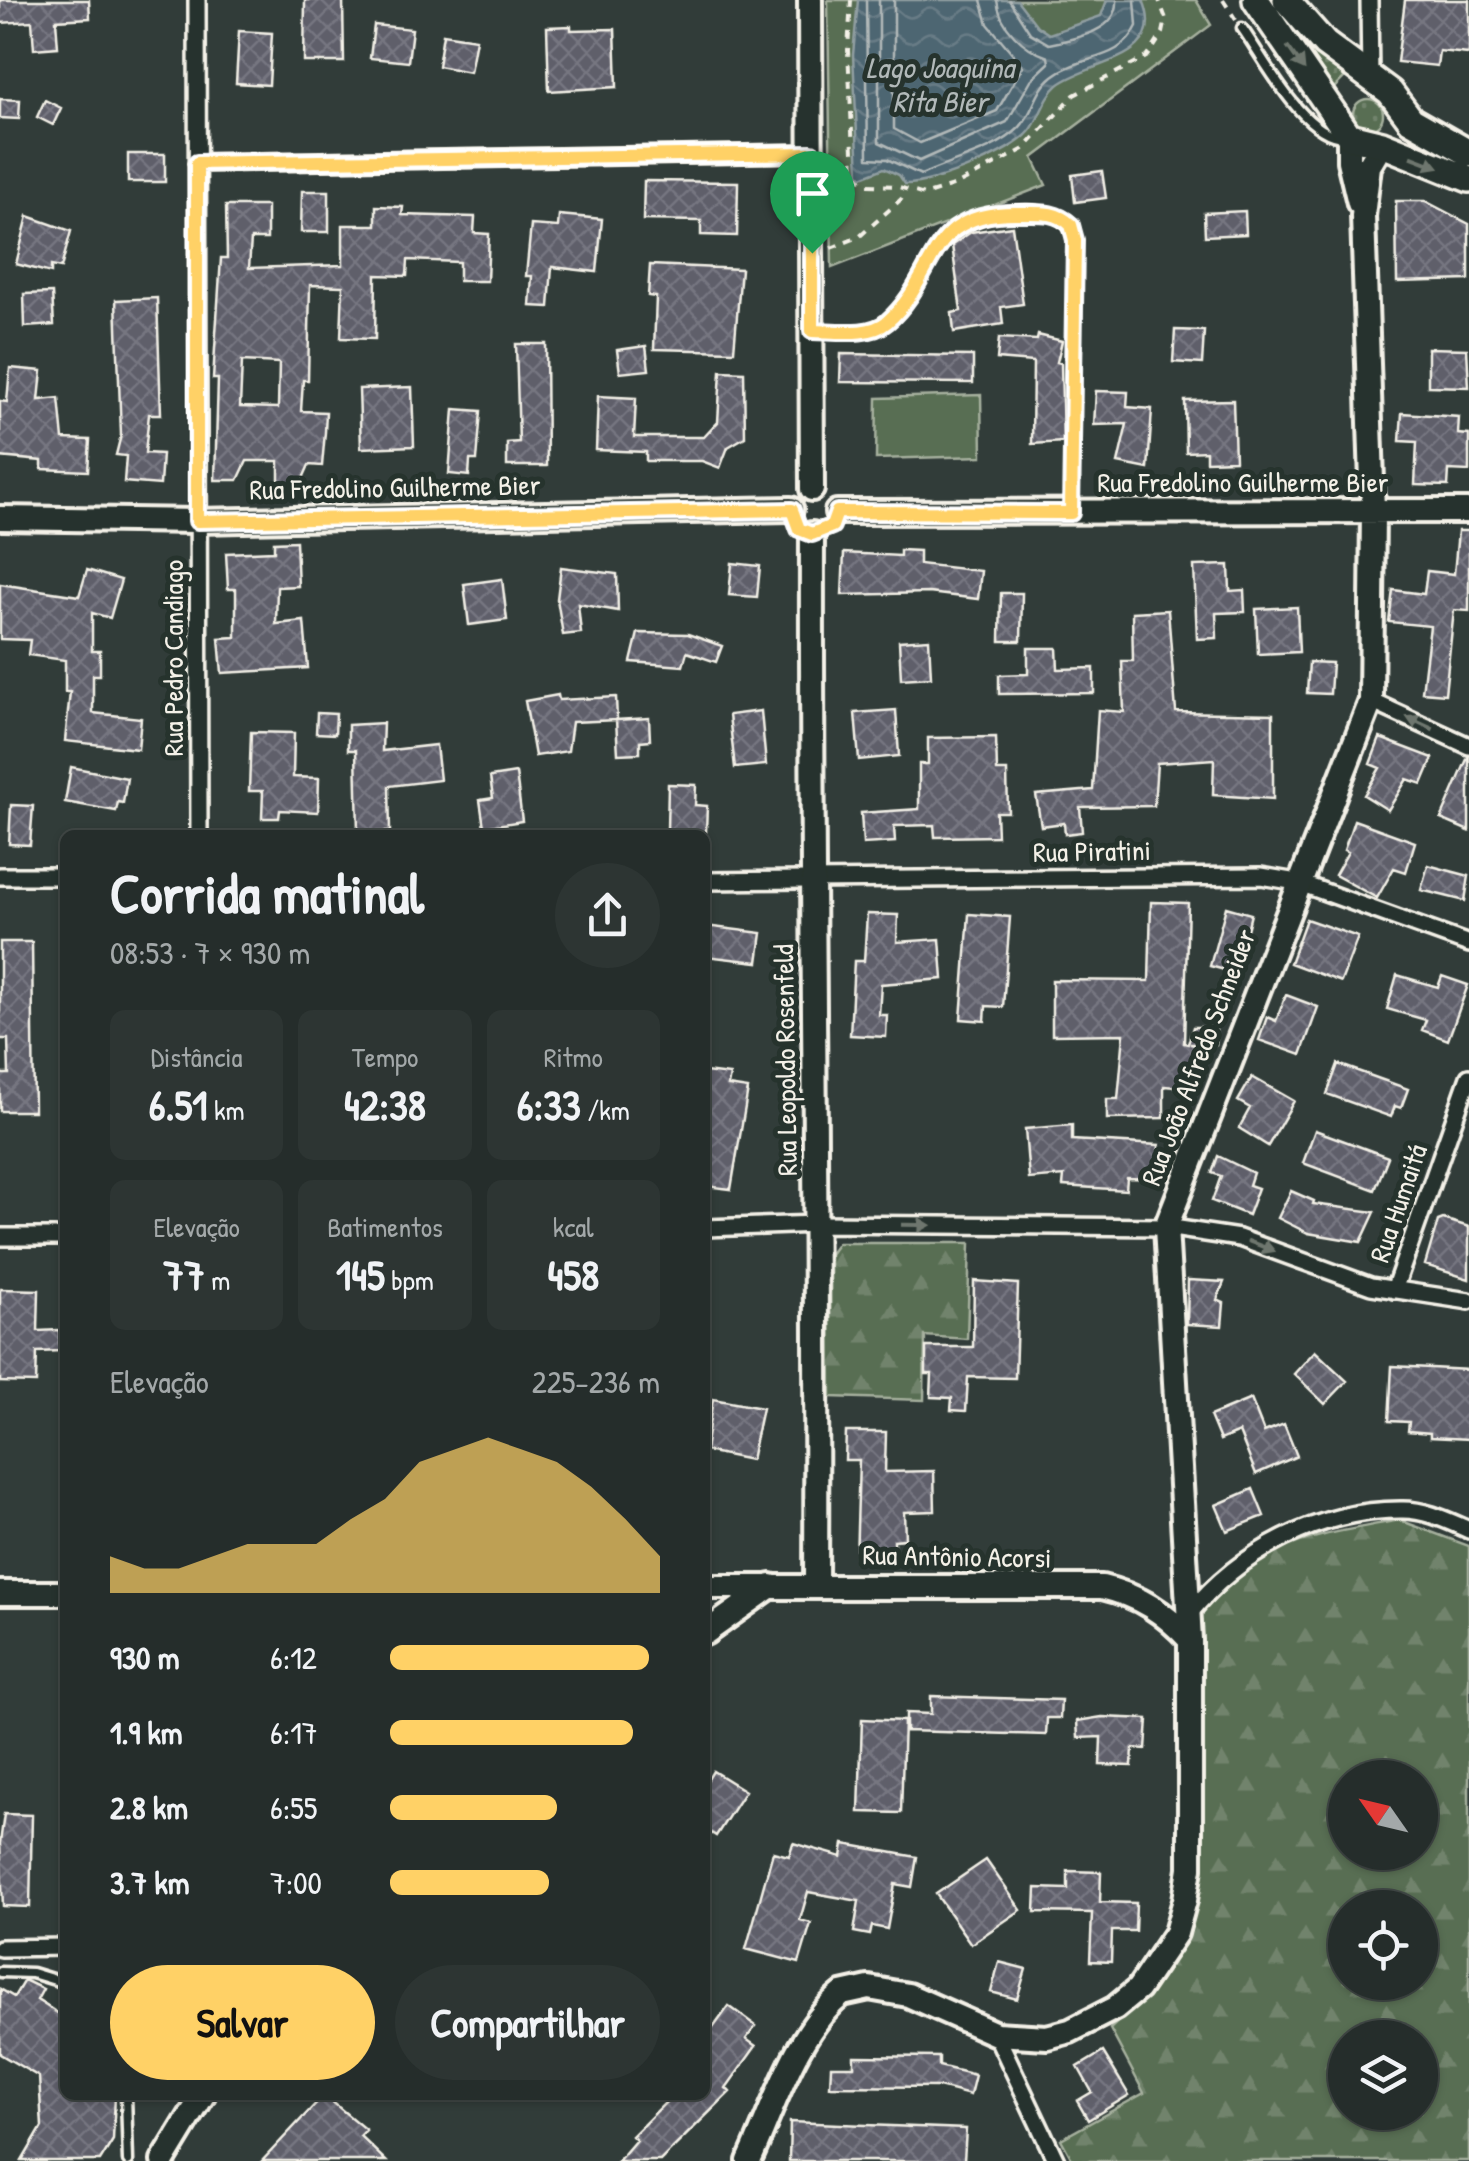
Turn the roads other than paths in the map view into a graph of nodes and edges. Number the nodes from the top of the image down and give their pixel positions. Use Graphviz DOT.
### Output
graph roads {
  1 [pos="197,0"];
  2 [pos="810,0"];
  3 [pos="1256,0"];
  4 [pos="1286,0"];
  5 [pos="1368,0"];
  6 [pos="1242,28"];
  7 [pos="1370,79"];
  8 [pos="1396,104"];
  9 [pos="1343,126"];
  10 [pos="1382,144"];
  11 [pos="812,153"];
  12 [pos="1469,153"];
  13 [pos="197,163"];
  14 [pos="1469,179"];
  15 [pos="1363,216"];
  16 [pos="812,331"];
  17 [pos="812,489"];
  18 [pos="792,510"];
  19 [pos="1469,511"];
  20 [pos="837,512"];
  21 [pos="1372,512"];
  22 [pos="1071,513"];
  23 [pos="0,518"];
  24 [pos="197,521"];
  25 [pos="812,534"];
  26 [pos="1371,700"];
  27 [pos="1469,746"];
  28 [pos="199,830"];
  29 [pos="0,876"];
  30 [pos="60,876"];
  31 [pos="710,881"];
  32 [pos="811,882"];
  33 [pos="1297,882"];
  34 [pos="1469,944"];
  35 [pos="1469,1077"];
  36 [pos="818,1224"];
  37 [pos="1166,1227"];
  38 [pos="710,1228"];
  39 [pos="0,1237"];
  40 [pos="60,1237"];
  41 [pos="1394,1290"];
  42 [pos="1469,1301"];
  43 [pos="1469,1530"];
  44 [pos="816,1584"];
  45 [pos="710,1586"];
  46 [pos="771,1586"];
  47 [pos="0,1593"];
  48 [pos="60,1594"];
  49 [pos="1188,1628"];
  50 [pos="710,1629"];
  51 [pos="60,1947"];
  52 [pos="0,1948"];
  53 [pos="0,1972"];
  54 [pos="60,1981"];
  55 [pos="996,2034"];
  56 [pos="126,2100"];
  57 [pos="200,2100"];
  58 [pos="128,2161"];
  59 [pos="162,2161"];
  60 [pos="749,2161"];
  61 [pos="1056,2161"];
  1 -- 13 [label="street, Rua Pedro Candiago"];
  2 -- 11 [label="street"];
  3 -- 9 [label="main road, one-way"];
  4 -- 7 [label="main road"];
  5 -- 7 [label="street"];
  6 -- 9 [label="lane"];
  7 -- 8 [label="main road"];
  7 -- 9 [label="main road"];
  8 -- 10 [label="main road"];
  8 -- 12 [label="main road"];
  9 -- 10 [label="main road"];
  9 -- 15 [label="street, Rua João Alfredo Schneider"];
  10 -- 14 [label="main road, one-way"];
  10 -- 15 [label="street, Rua João Alfredo Schneider"];
  11 -- 13 [label="street"];
  11 -- 16 [label="street"];
  13 -- 24 [label="street, Rua Pedro Candiago"];
  15 -- 21 [label="street, Rua João Alfredo Schneider"];
  16 -- 17 [label="street"];
  16 -- 22 [label="lane"];
  17 -- 18 [label="street"];
  17 -- 20 [label="street"];
  18 -- 24 [label="street, Rua Fredolino Guilherme Bier"];
  18 -- 25 [label="street"];
  19 -- 21 [label="street, Rua Fredolino Guilherme Bier"];
  20 -- 22 [label="street, Rua Fredolino Guilherme Bier"];
  20 -- 25 [label="street"];
  21 -- 22 [label="street, Rua Fredolino Guilherme Bier"];
  21 -- 26 [label="street, Rua João Alfredo Schneider"];
  23 -- 24 [label="street, Rua Fredolino Guilherme Bier"];
  24 -- 28 [label="street, Rua Pedro Candiago"];
  25 -- 32 [label="street, Rua Leopoldo Rosenfeld"];
  27 -- 26 [label="street, one-way"];
  26 -- 33 [label="street, Rua João Alfredo Schneider"];
  29 -- 30 [label="street"];
  31 -- 32 [label="street, Rua Piratini"];
  32 -- 33 [label="street, Rua Piratini"];
  32 -- 36 [label="street, Rua Leopoldo Rosenfeld"];
  33 -- 34 [label="street, Rua Piratini"];
  33 -- 37 [label="street, Rua João Alfredo Schneider"];
  35 -- 41 [label="street, Rua Humaitá"];
  36 -- 37 [label="street, one-way"];
  36 -- 38 [label="street"];
  36 -- 44 [label="street, Rua Leopoldo Rosenfeld"];
  37 -- 41 [label="street, one-way"];
  37 -- 49 [label="street, Rua João Alfredo Schneider"];
  39 -- 40 [label="street"];
  41 -- 42 [label="street"];
  43 -- 49 [label="street"];
  44 -- 46 [label="street, Rua Antônio Acorsi"];
  44 -- 49 [label="street, Rua Antônio Acorsi"];
  45 -- 46 [label="street, Rua Antônio Acorsi"];
  46 -- 50 [label="street"];
  47 -- 48 [label="street"];
  49 -- 55 [label="street, Rua João Alfredo Schneider"];
  51 -- 52 [label="street"];
  53 -- 54 [label="lane"];
  55 -- 60 [label="street"];
  55 -- 61 [label="street"];
  56 -- 58 [label="lane"];
  57 -- 59 [label="street"];
}
